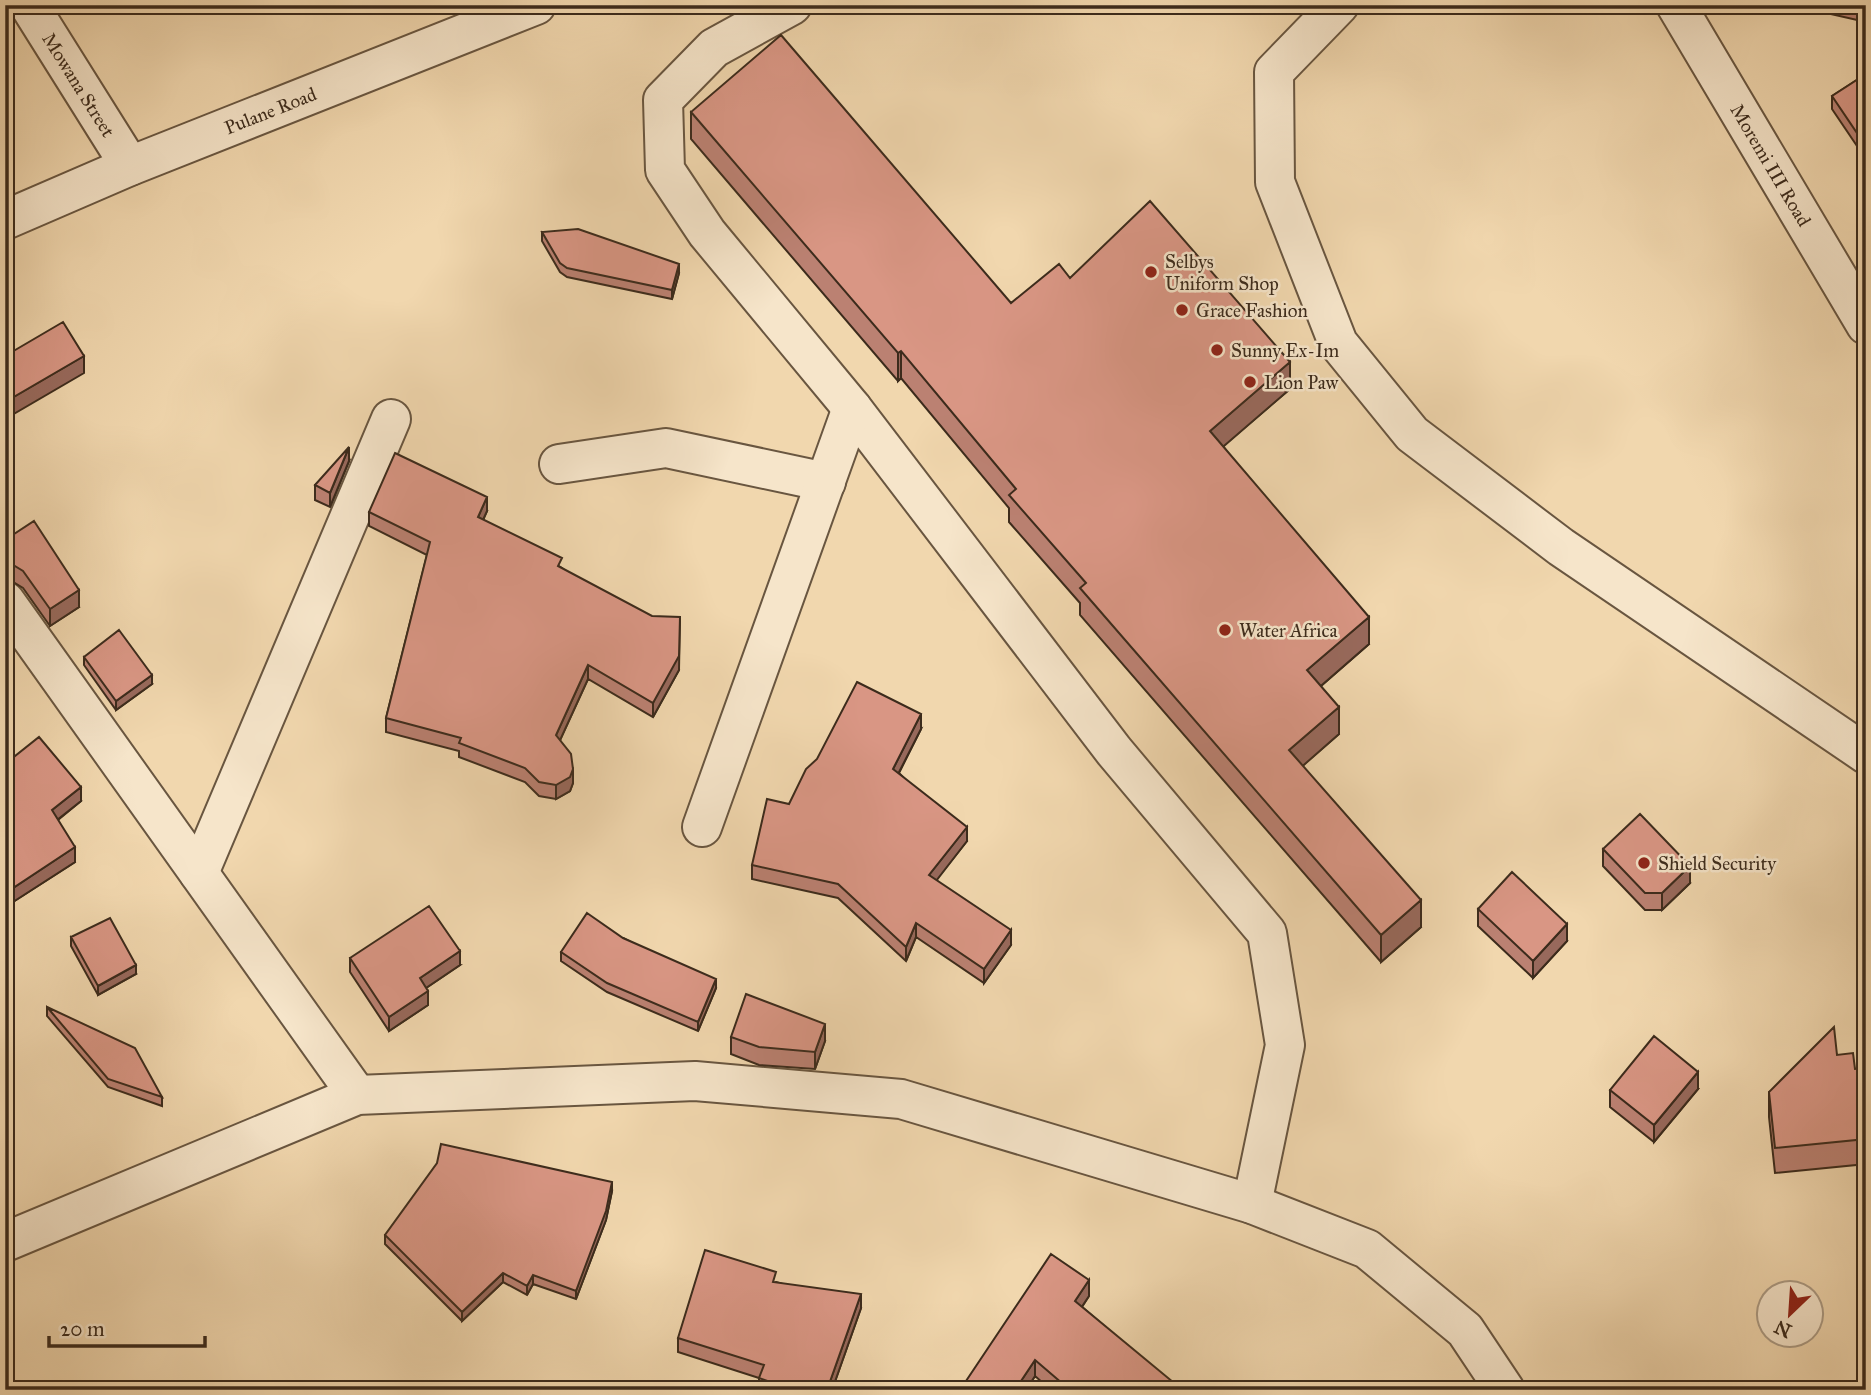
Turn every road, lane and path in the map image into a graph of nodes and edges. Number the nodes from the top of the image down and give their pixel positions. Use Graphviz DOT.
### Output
graph roads {
  1 [pos="29,5"];
  2 [pos="536,5"];
  3 [pos="792,5"];
  4 [pos="1339,5"];
  5 [pos="1676,5"];
  6 [pos="130,166"];
  7 [pos="5,220"];
  8 [pos="1866,325"];
  9 [pos="852,408"];
  10 [pos="391,419"];
  11 [pos="559,464"];
  12 [pos="826,482"];
  13 [pos="5,601"];
  14 [pos="1866,754"];
  15 [pos="702,827"];
  16 [pos="199,873"];
  17 [pos="357,1095"];
  18 [pos="1252,1204"];
  19 [pos="5,1242"];
  20 [pos="1505,1390"];
  1 -- 6 [label="street, Mowana Street"];
  2 -- 6 [label="street, Pulane Road"];
  3 -- 9 [label="street"];
  4 -- 14 [label="street"];
  5 -- 8 [label="street, Moremi III Road"];
  6 -- 7 [label="street, Pulane Road"];
  9 -- 12 [label="street"];
  9 -- 18 [label="street"];
  10 -- 16 [label="street"];
  11 -- 12 [label="street"];
  12 -- 15 [label="street"];
  13 -- 16 [label="street"];
  16 -- 17 [label="street"];
  17 -- 18 [label="street"];
  17 -- 19 [label="street"];
  18 -- 20 [label="street"];
}
